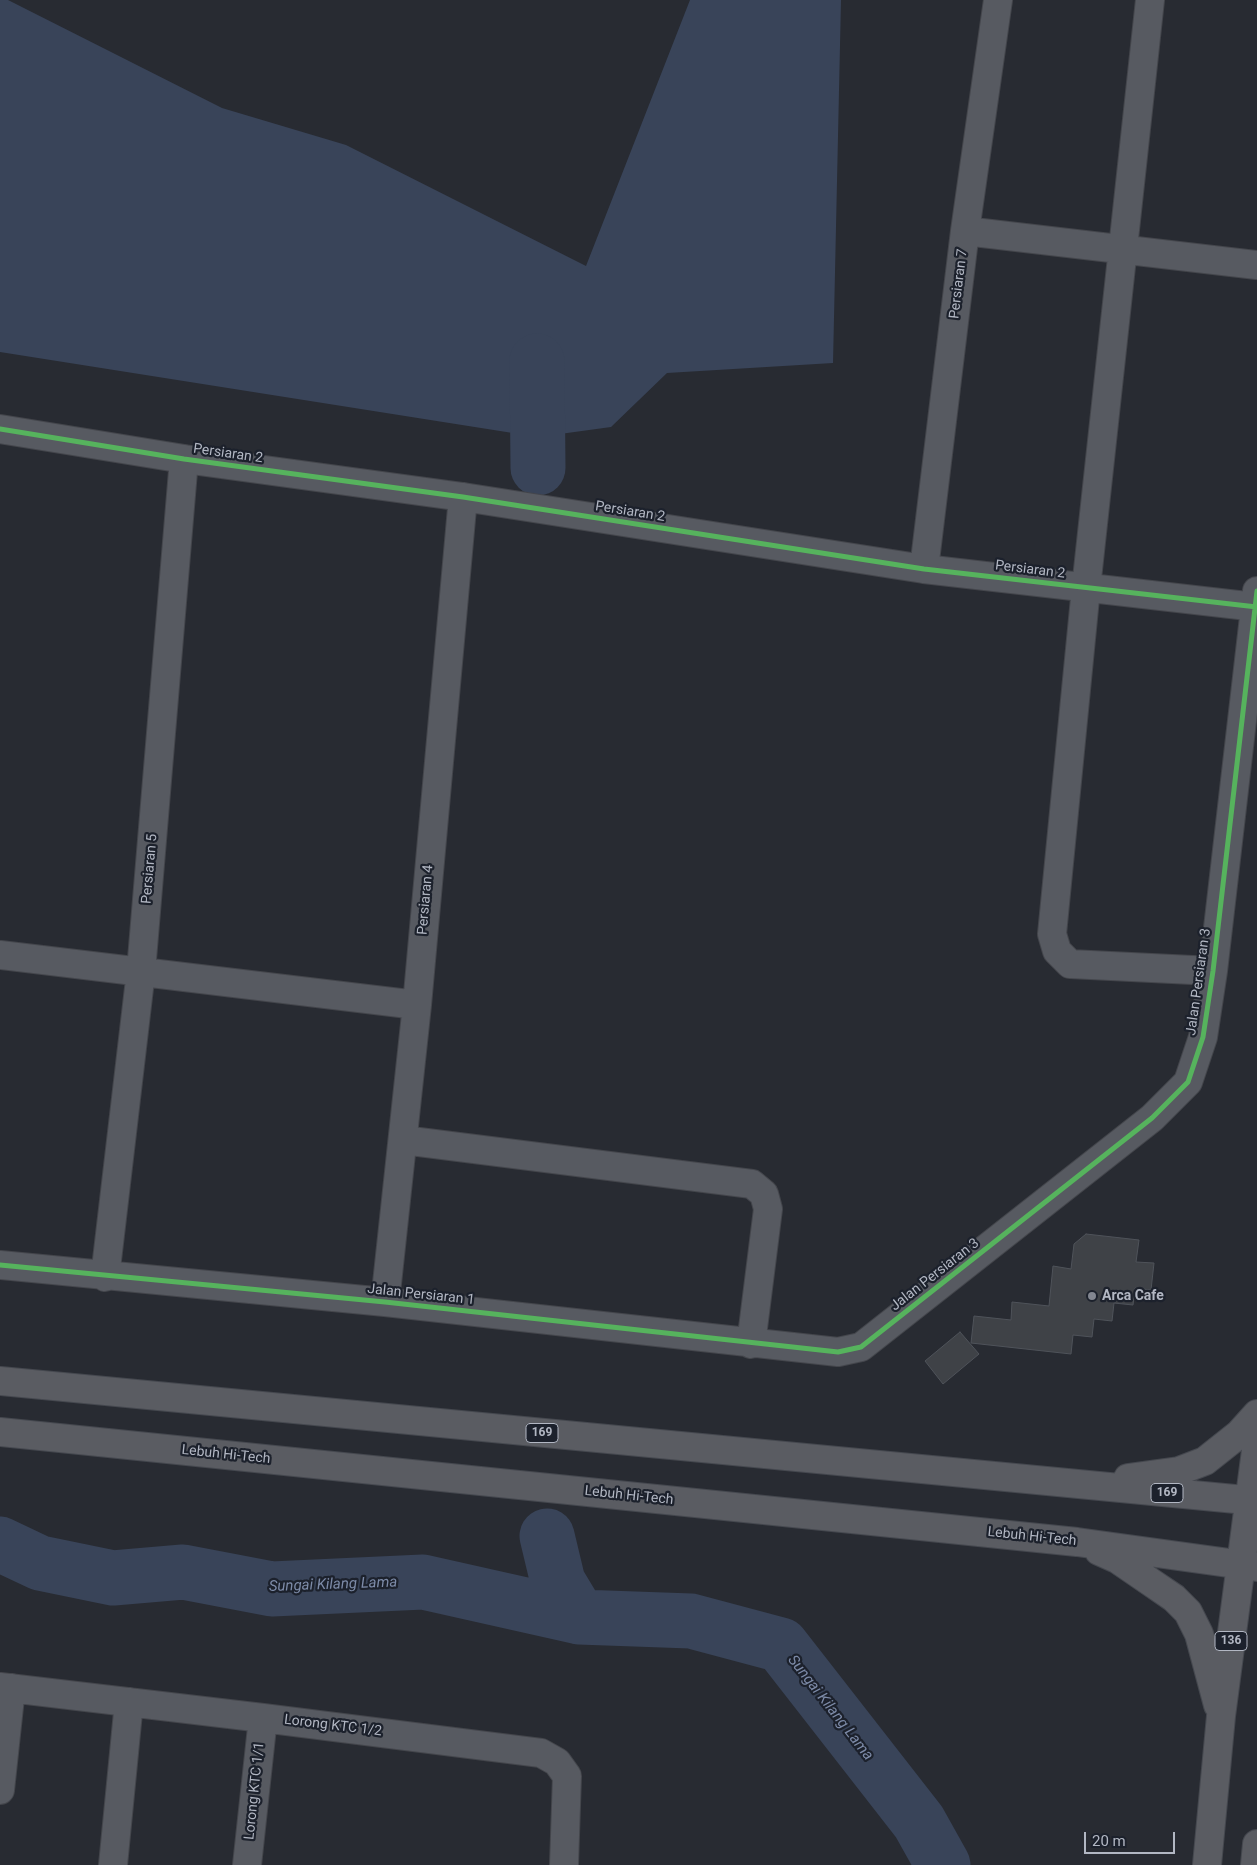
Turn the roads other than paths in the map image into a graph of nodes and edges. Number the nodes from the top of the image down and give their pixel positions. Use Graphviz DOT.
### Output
graph roads {
  1 [pos="998,0"];
  2 [pos="1150,0"];
  3 [pos="965,231"];
  4 [pos="1123,248"];
  5 [pos="1257,265"];
  6 [pos="0,429"];
  7 [pos="184,460"];
  8 [pos="463,498"];
  9 [pos="924,569"];
  10 [pos="1086,588"];
  11 [pos="1256,602"];
  12 [pos="0,955"];
  13 [pos="141,971"];
  14 [pos="1213,971"];
  15 [pos="417,1005"];
  16 [pos="403,1140"];
  17 [pos="0,1265"];
  18 [pos="105,1277"];
  19 [pos="385,1302"];
  20 [pos="751,1344"];
  21 [pos="838,1352"];
  22 [pos="0,1381"];
  23 [pos="1257,1414"];
  24 [pos="0,1432"];
  25 [pos="1257,1443"];
  26 [pos="1085,1485"];
  27 [pos="1253,1501"];
  28 [pos="1077,1542"];
  29 [pos="1249,1566"];
  30 [pos="6,1688"];
  31 [pos="129,1702"];
  32 [pos="1221,1716"];
  33 [pos="263,1718"];
  34 [pos="0,1790"];
  35 [pos="1257,1844"];
  36 [pos="113,1865"];
  37 [pos="247,1865"];
  38 [pos="564,1865"];
  39 [pos="1207,1865"];
  40 [pos="1255,1865"];
  1 -- 3 [label="street, Persiaran 7"];
  2 -- 4 [label="street"];
  3 -- 4 [label="street"];
  3 -- 9 [label="street, Persiaran 7"];
  4 -- 5 [label="street"];
  4 -- 10 [label="street"];
  6 -- 7 [label="street, Persiaran 2"];
  7 -- 8 [label="street, Persiaran 2"];
  7 -- 13 [label="street, Persiaran 5"];
  8 -- 9 [label="street, Persiaran 2"];
  8 -- 15 [label="street, Persiaran 4"];
  9 -- 10 [label="street, Persiaran 2"];
  10 -- 11 [label="street, Persiaran 2"];
  10 -- 14 [label="street"];
  11 -- 14 [label="street, Jalan Persiaran 3"];
  12 -- 13 [label="street"];
  13 -- 15 [label="street"];
  13 -- 18 [label="street, Persiaran 5"];
  14 -- 21 [label="street, Jalan Persiaran 3"];
  15 -- 16 [label="street, Persiaran 4"];
  16 -- 19 [label="street, Persiaran 4"];
  16 -- 20 [label="street"];
  17 -- 18 [label="street, Jalan Persiaran 1"];
  18 -- 19 [label="street, Jalan Persiaran 1"];
  19 -- 20 [label="street, Jalan Persiaran 1"];
  20 -- 21 [label="street, Jalan Persiaran 1"];
  22 -- 26 [label="main road, 169"];
  23 -- 26 [label="main road"];
  24 -- 28 [label="main road, Lebuh Hi-Tech"];
  25 -- 27 [label="main road, 136"];
  26 -- 27 [label="main road, 169"];
  27 -- 29 [label="main road, 136"];
  28 -- 29 [label="main road, Lebuh Hi-Tech"];
  28 -- 32 [label="main road"];
  29 -- 32 [label="main road, 136"];
  30 -- 31 [label="street, Lorong KTC 1/2"];
  30 -- 34 [label="street"];
  31 -- 33 [label="street, Lorong KTC 1/2"];
  31 -- 36 [label="street"];
  32 -- 39 [label="main road, 136"];
  33 -- 37 [label="street, Lorong KTC 1/1"];
  33 -- 38 [label="street, Lorong KTC 1/2"];
  35 -- 40 [label="main road"];
}
